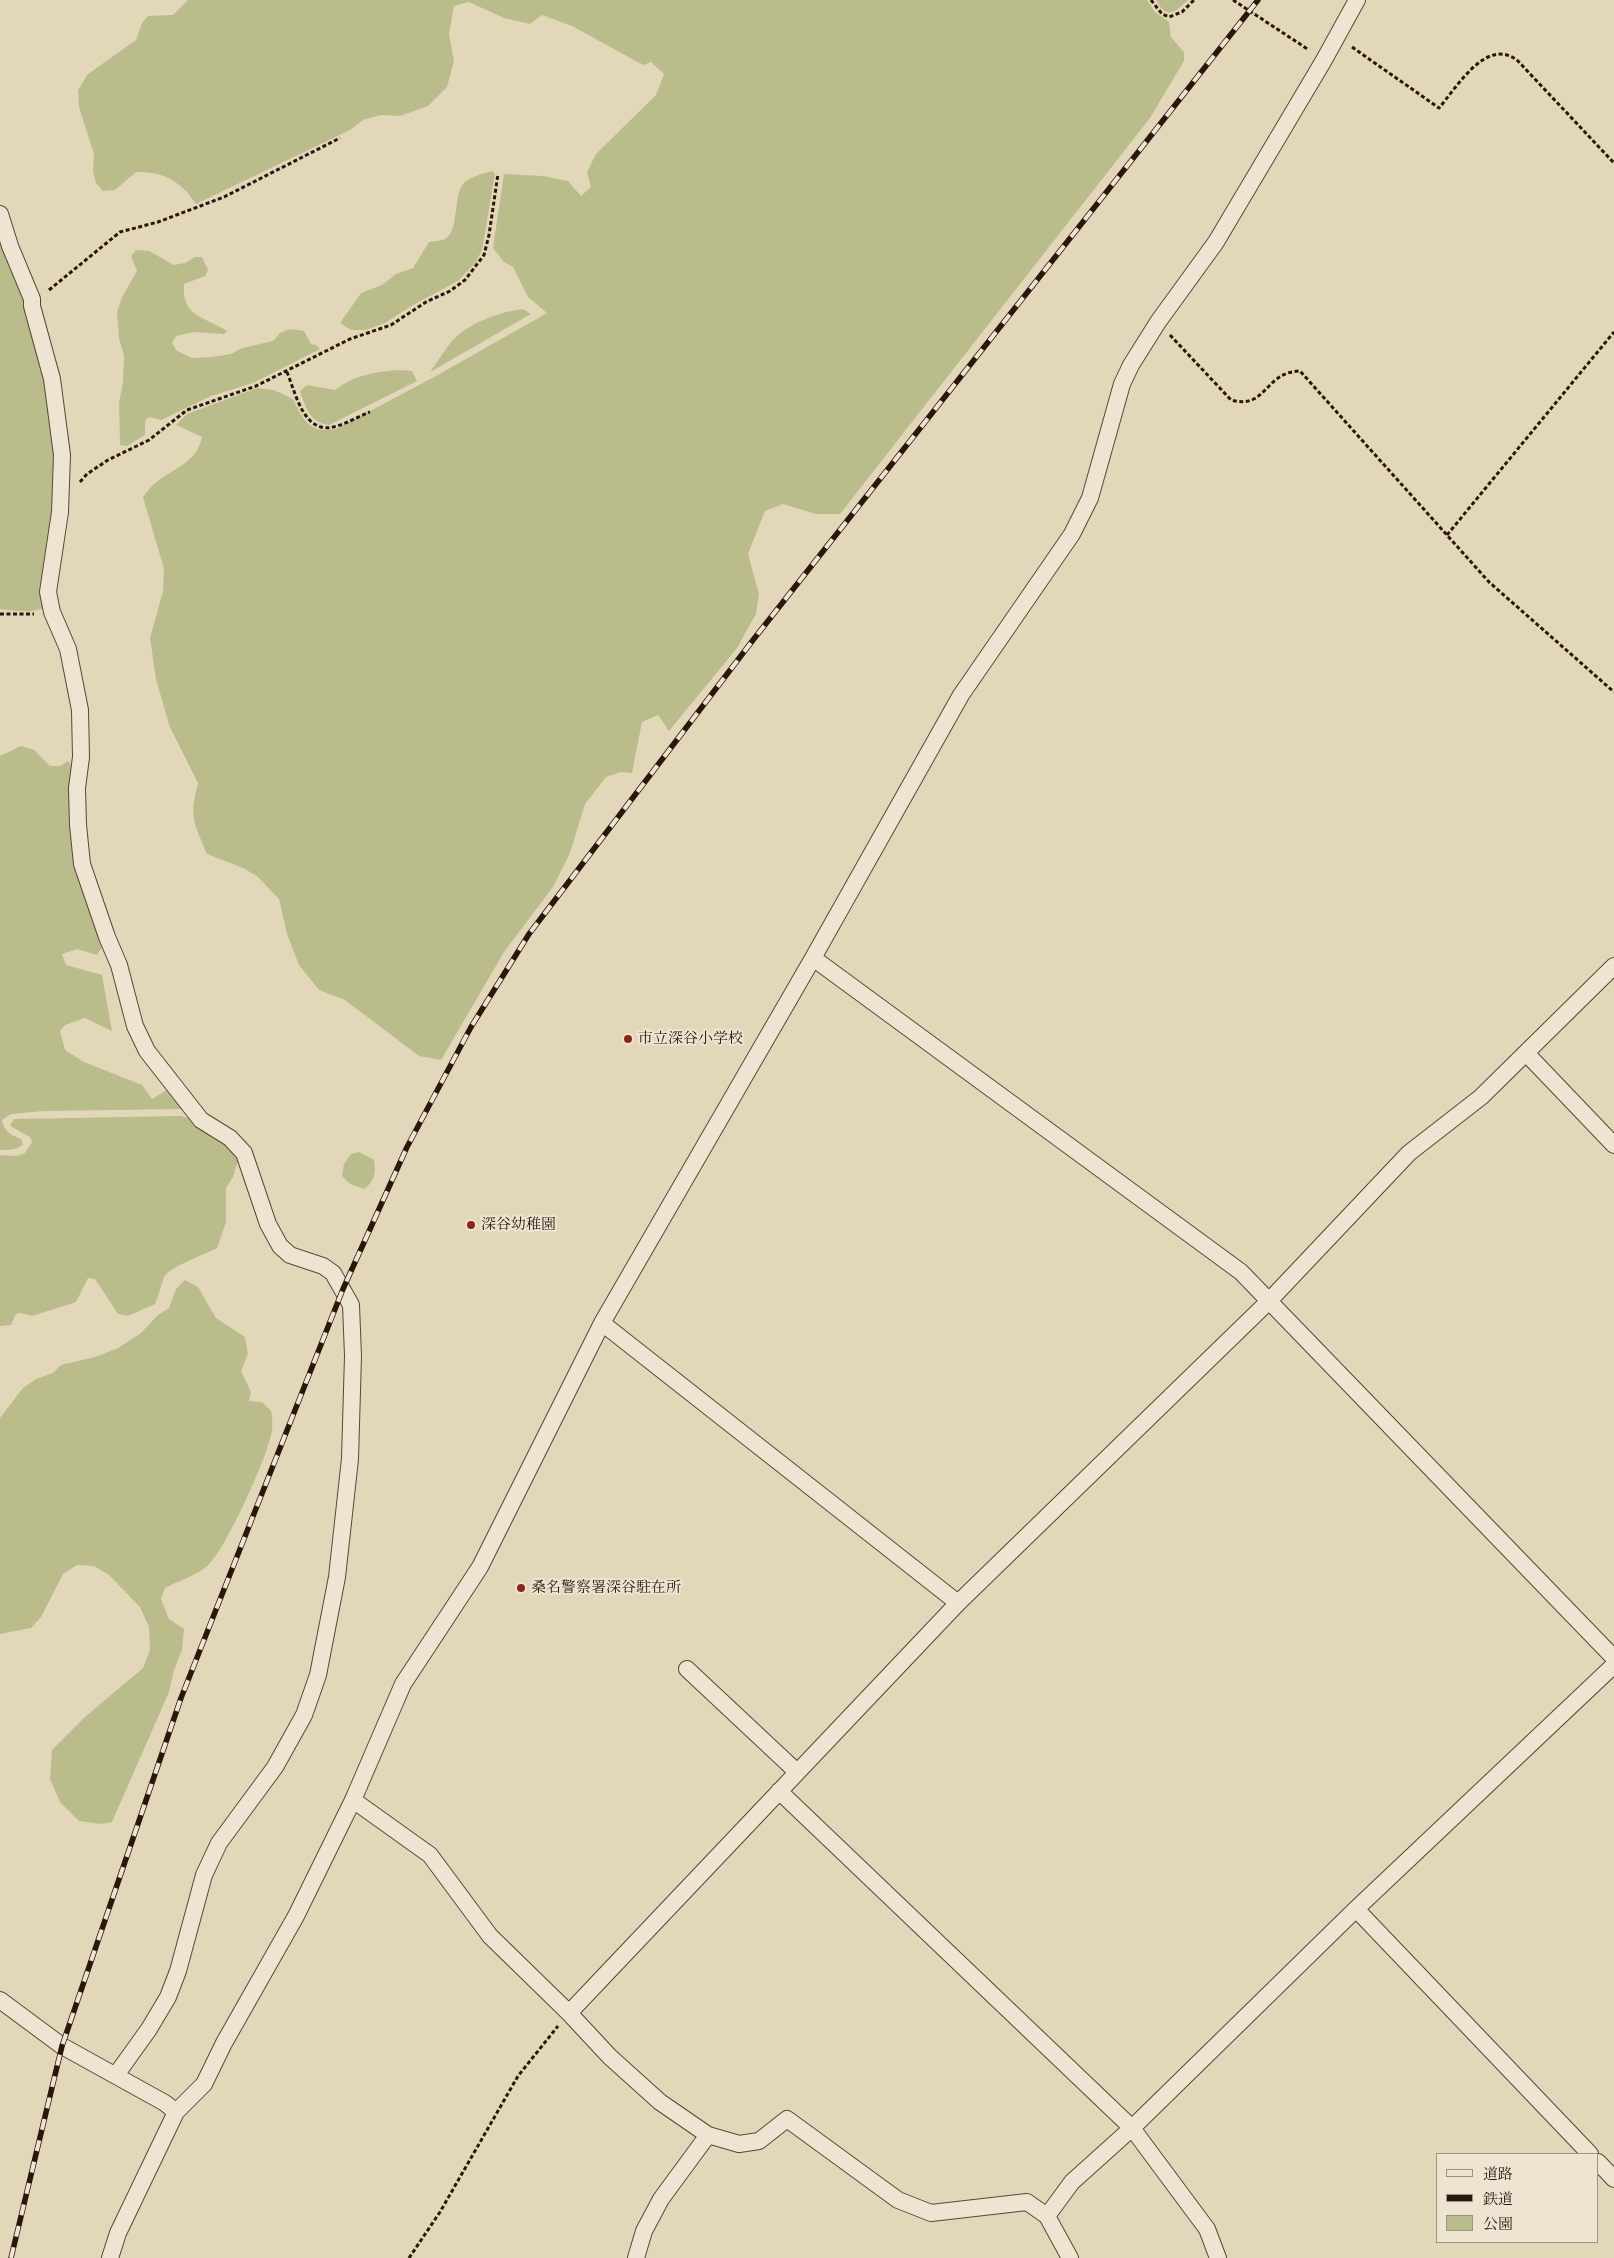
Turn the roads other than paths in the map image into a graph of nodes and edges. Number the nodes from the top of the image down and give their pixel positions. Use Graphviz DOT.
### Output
graph roads {
  1 [pos="1357,0"];
  2 [pos="0,214"];
  3 [pos="813,958"];
  4 [pos="1614,966"];
  5 [pos="1526,1053"];
  6 [pos="1614,1145"];
  7 [pos="1268,1302"];
  8 [pos="602,1323"];
  9 [pos="958,1603"];
  10 [pos="1614,1658"];
  11 [pos="1614,1665"];
  12 [pos="687,1669"];
  13 [pos="797,1772"];
  14 [pos="779,1791"];
  15 [pos="353,1800"];
  16 [pos="1356,1909"];
  17 [pos="0,2000"];
  18 [pos="569,2012"];
  19 [pos="116,2075"];
  20 [pos="176,2112"];
  21 [pos="1132,2128"];
  22 [pos="708,2135"];
  23 [pos="1589,2153"];
  24 [pos="1599,2163"];
  25 [pos="1614,2179"];
  26 [pos="1047,2216"];
  27 [pos="110,2258"];
  28 [pos="636,2258"];
  29 [pos="1070,2258"];
  30 [pos="1218,2258"];
  1 -- 3 [label="street"];
  2 -- 19 [label="street"];
  3 -- 7 [label="street"];
  3 -- 8 [label="street"];
  4 -- 5 [label="street"];
  5 -- 6 [label="street"];
  5 -- 7 [label="street"];
  7 -- 9 [label="street"];
  7 -- 10 [label="street"];
  8 -- 9 [label="street"];
  8 -- 15 [label="street"];
  9 -- 13 [label="street"];
  11 -- 16 [label="street"];
  12 -- 13 [label="street"];
  13 -- 14 [label="street"];
  14 -- 18 [label="street"];
  14 -- 21 [label="street"];
  15 -- 18 [label="street"];
  15 -- 20 [label="street"];
  16 -- 21 [label="street"];
  16 -- 23 [label="street"];
  17 -- 19 [label="street"];
  18 -- 22 [label="street"];
  19 -- 20 [label="street"];
  20 -- 27 [label="street"];
  21 -- 26 [label="street"];
  21 -- 30 [label="street"];
  22 -- 26 [label="street"];
  22 -- 28 [label="street"];
  24 -- 25 [label="street"];
  26 -- 29 [label="street"];
}
